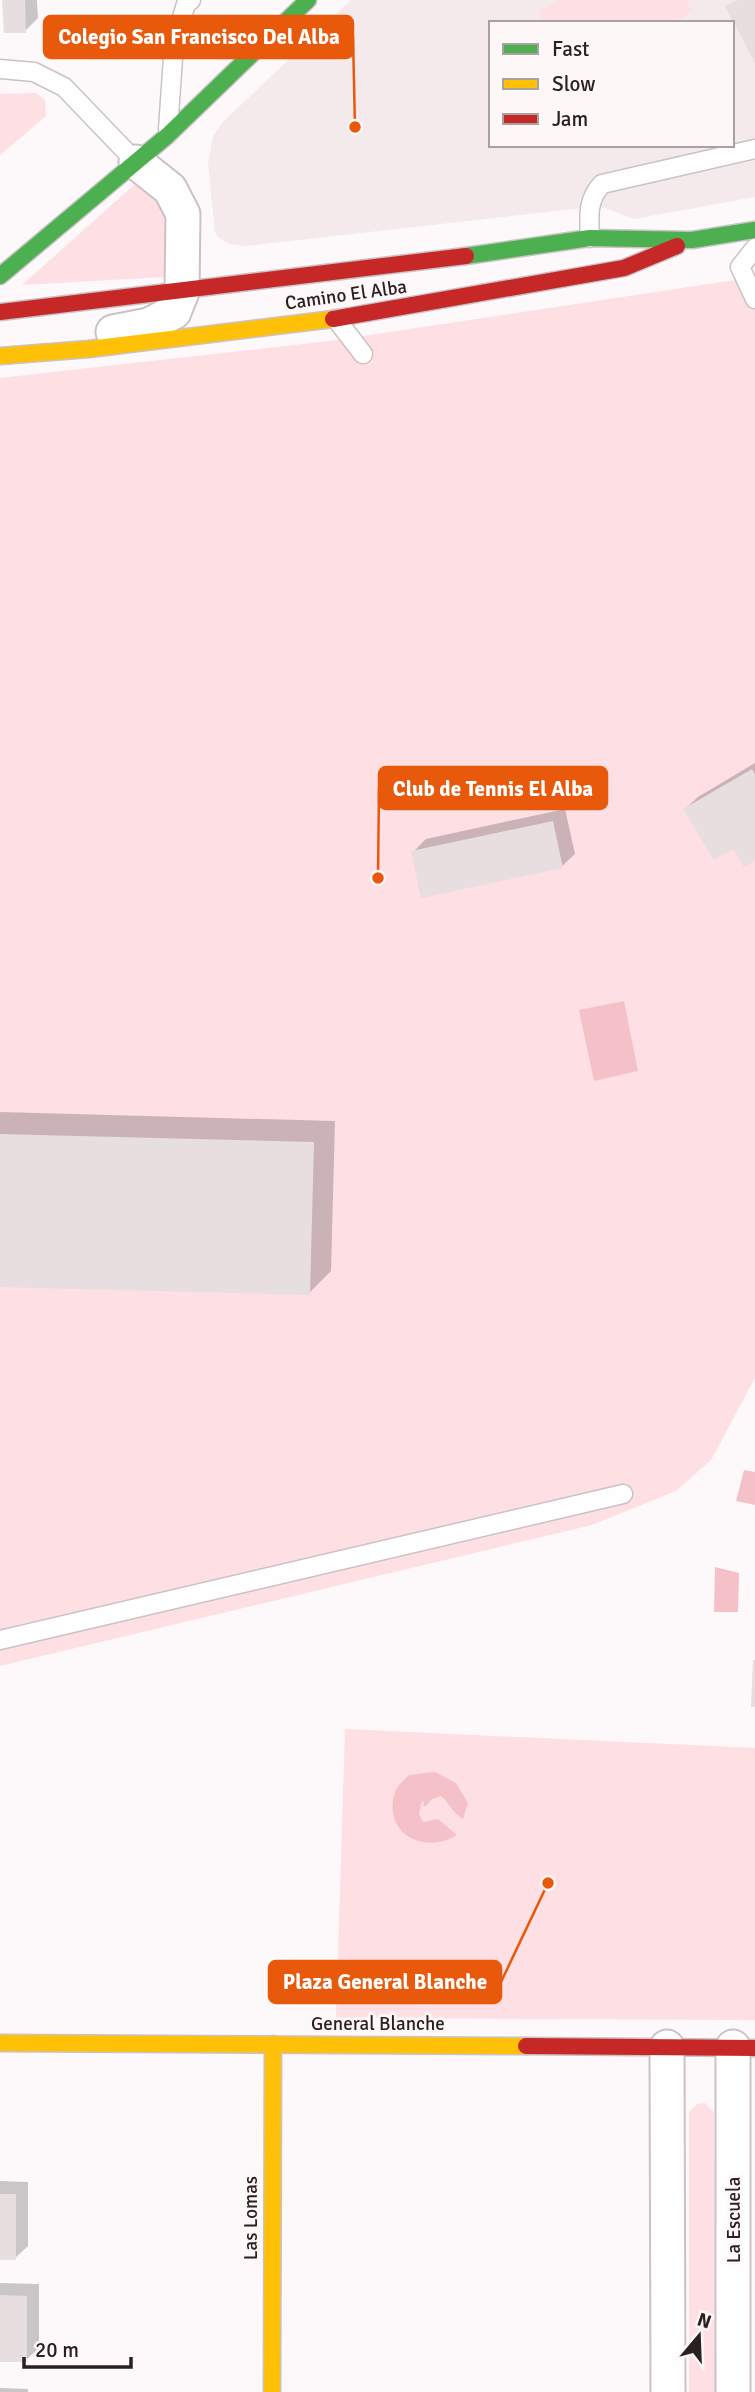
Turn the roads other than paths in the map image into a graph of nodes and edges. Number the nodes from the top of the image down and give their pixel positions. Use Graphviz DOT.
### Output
graph roads {
  1 [pos="191,0"];
  2 [pos="308,0"];
  3 [pos="0,69"];
  4 [pos="167,136"];
  5 [pos="755,149"];
  6 [pos="136,162"];
  7 [pos="755,230"];
  8 [pos="590,238"];
  9 [pos="692,240"];
  10 [pos="755,248"];
  11 [pos="0,276"];
  12 [pos="182,292"];
  13 [pos="755,299"];
  14 [pos="0,312"];
  15 [pos="336,319"];
  16 [pos="89,349"];
  17 [pos="363,354"];
  18 [pos="0,356"];
  19 [pos="623,1494"];
  20 [pos="0,1640"];
  21 [pos="0,2043"];
  22 [pos="273,2044"];
  23 [pos="667,2047"];
  24 [pos="744,2048"];
  25 [pos="272,2392"];
  26 [pos="668,2392"];
  27 [pos="733,2392"];
  1 -- 4 [label="lane"];
  2 -- 4 [label="main road"];
  3 -- 6 [label="lane"];
  4 -- 6 [label="main road"];
  5 -- 8 [label="lane"];
  6 -- 11 [label="main road"];
  6 -- 12 [label="street"];
  7 -- 9 [label="main road, Camino El Alba"];
  8 -- 9 [label="main road, Camino El Alba"];
  8 -- 12 [label="main road, Camino El Alba"];
  9 -- 15 [label="main road, Camino El Alba"];
  10 -- 13 [label="lane"];
  12 -- 14 [label="main road, Camino El Alba"];
  12 -- 16 [label="street"];
  15 -- 16 [label="main road, Camino El Alba"];
  15 -- 17 [label="lane"];
  16 -- 18 [label="main road, Camino El Alba"];
  19 -- 20 [label="lane"];
  21 -- 22 [label="main road, General Blanche"];
  22 -- 23 [label="main road, General Blanche"];
  22 -- 25 [label="main road, Las Lomas"];
  23 -- 24 [label="main road, General Blanche"];
  23 -- 26 [label="street"];
  24 -- 27 [label="street, La Escuela"];
}
